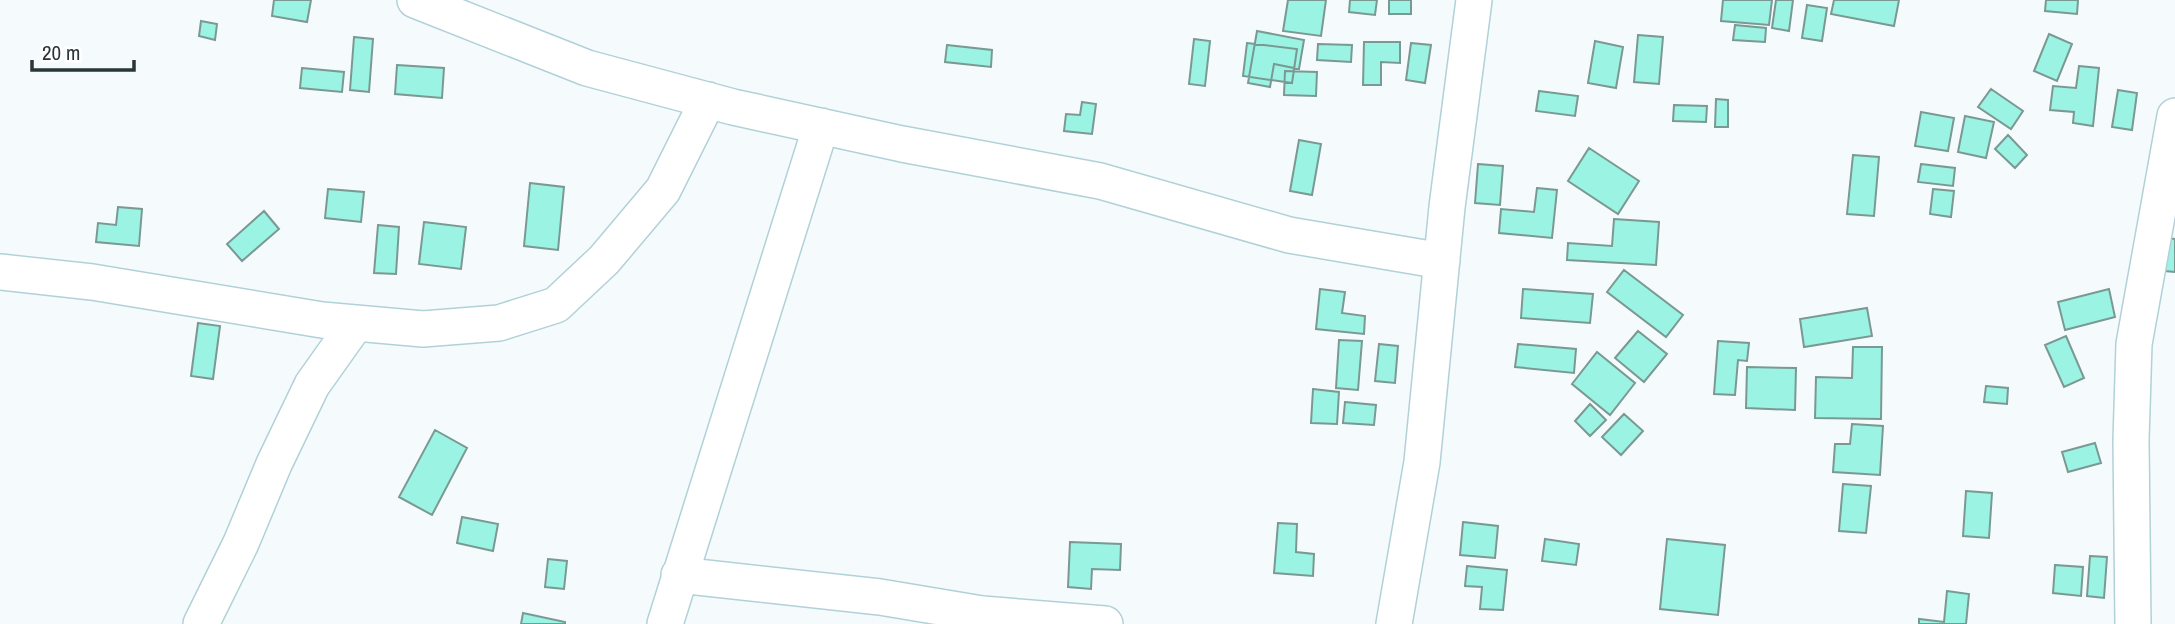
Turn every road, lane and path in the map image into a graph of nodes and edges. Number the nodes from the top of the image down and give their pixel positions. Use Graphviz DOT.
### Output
graph roads {
  1 [pos="415,0"];
  2 [pos="1474,0"];
  3 [pos="708,100"];
  4 [pos="2175,116"];
  5 [pos="821,126"];
  6 [pos="1441,261"];
  7 [pos="0,272"];
  8 [pos="356,323"];
  9 [pos="679,575"];
  10 [pos="201,624"];
  11 [pos="665,624"];
  12 [pos="1105,624"];
  13 [pos="1394,624"];
  14 [pos="2133,624"];
  1 -- 3 [label="street"];
  2 -- 6 [label="street"];
  3 -- 5 [label="street"];
  3 -- 8 [label="street"];
  4 -- 14 [label="street"];
  5 -- 6 [label="street"];
  5 -- 9 [label="street"];
  6 -- 13 [label="street"];
  7 -- 8 [label="street"];
  8 -- 10 [label="street"];
  9 -- 11 [label="street"];
  9 -- 12 [label="street"];
}
